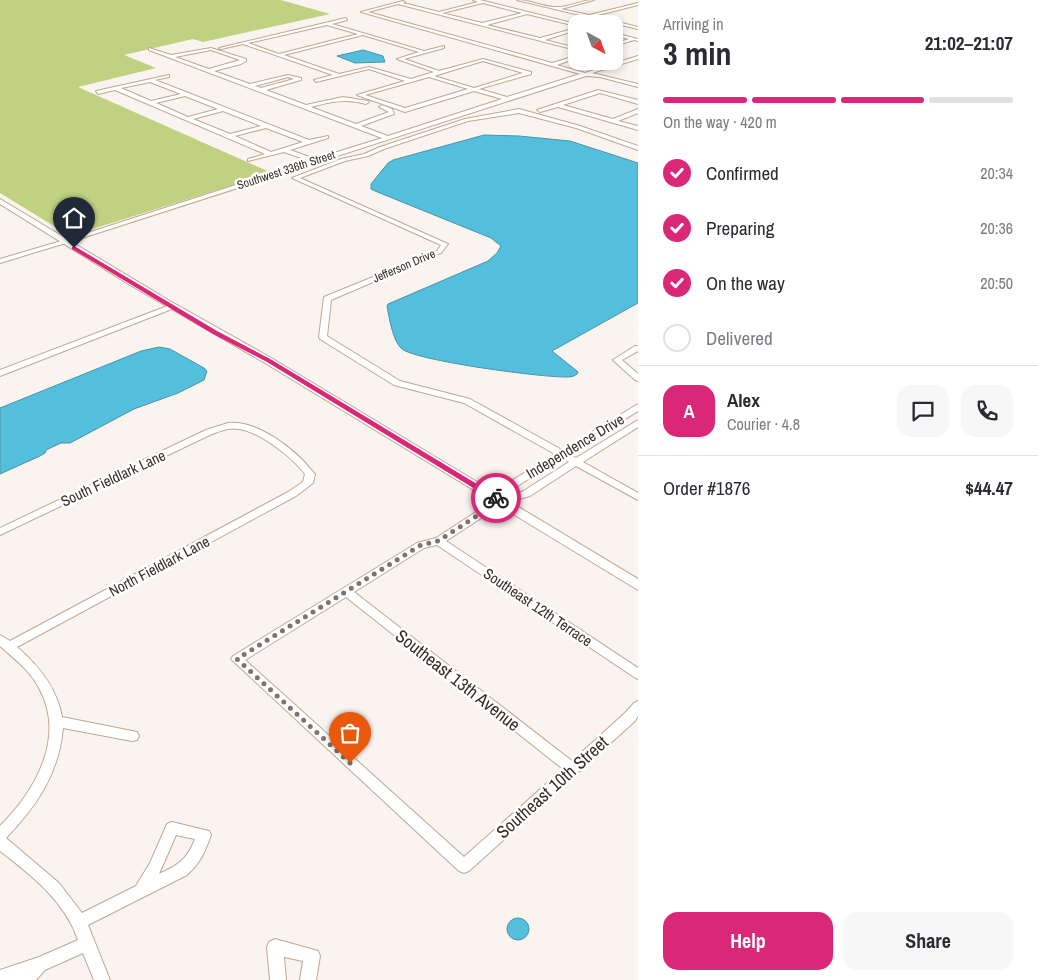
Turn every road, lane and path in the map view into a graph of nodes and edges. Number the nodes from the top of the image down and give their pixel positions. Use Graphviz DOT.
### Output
graph roads {
  1 [pos="411,0"];
  2 [pos="475,0"];
  3 [pos="519,0"];
  4 [pos="534,0"];
  5 [pos="592,0"];
  6 [pos="484,1"];
  7 [pos="526,2"];
  8 [pos="398,3"];
  9 [pos="638,4"];
  10 [pos="557,9"];
  11 [pos="529,12"];
  12 [pos="439,13"];
  13 [pos="581,15"];
  14 [pos="597,15"];
  15 [pos="346,19"];
  16 [pos="568,21"];
  17 [pos="638,21"];
  18 [pos="568,23"];
  19 [pos="328,24"];
  20 [pos="482,24"];
  21 [pos="625,25"];
  22 [pos="638,29"];
  23 [pos="568,32"];
  24 [pos="364,34"];
  25 [pos="623,35"];
  26 [pos="623,35"];
  27 [pos="637,39"];
  28 [pos="541,40"];
  29 [pos="243,43"];
  30 [pos="623,43"];
  31 [pos="442,47"];
  32 [pos="568,47"];
  33 [pos="221,48"];
  34 [pos="150,49"];
  35 [pos="424,52"];
  36 [pos="279,55"];
  37 [pos="170,57"];
  38 [pos="638,57"];
  39 [pos="568,59"];
  40 [pos="550,65"];
  41 [pos="208,71"];
  42 [pos="439,72"];
  43 [pos="337,75"];
  44 [pos="430,75"];
  45 [pos="587,75"];
  46 [pos="167,76"];
  47 [pos="421,78"];
  48 [pos="150,80"];
  49 [pos="410,80"];
  50 [pos="316,81"];
  51 [pos="450,82"];
  52 [pos="442,84"];
  53 [pos="250,86"];
  54 [pos="638,86"];
  55 [pos="116,88"];
  56 [pos="474,89"];
  57 [pos="261,90"];
  58 [pos="638,91"];
  59 [pos="98,92"];
  60 [pos="465,92"];
  61 [pos="186,94"];
  62 [pos="508,99"];
  63 [pos="638,102"];
  64 [pos="150,103"];
  65 [pos="496,103"];
  66 [pos="558,105"];
  67 [pos="306,107"];
  68 [pos="224,109"];
  69 [pos="540,110"];
  70 [pos="638,111"];
  71 [pos="187,119"];
  72 [pos="613,121"];
  73 [pos="266,126"];
  74 [pos="355,126"];
  75 [pos="638,128"];
  76 [pos="230,136"];
  77 [pos="326,137"];
  78 [pos="388,138"];
  79 [pos="308,142"];
  80 [pos="289,148"];
  81 [pos="638,148"];
  82 [pos="351,150"];
  83 [pos="271,154"];
  84 [pos="366,155"];
  85 [pos="250,160"];
  86 [pos="318,160"];
  87 [pos="0,201"];
  88 [pos="65,242"];
  89 [pos="0,261"];
  90 [pos="0,267"];
  91 [pos="172,307"];
  92 [pos="638,348"];
  93 [pos="0,373"];
  94 [pos="638,378"];
  95 [pos="638,407"];
  96 [pos="638,423"];
  97 [pos="227,426"];
  98 [pos="561,454"];
  99 [pos="576,462"];
  100 [pos="638,497"];
  101 [pos="500,501"];
  102 [pos="0,532"];
  103 [pos="438,541"];
  104 [pos="638,585"];
  105 [pos="346,591"];
  106 [pos="4,643"];
  107 [pos="638,674"];
  108 [pos="635,715"];
  109 [pos="56,720"];
  110 [pos="132,736"];
  111 [pos="571,768"];
  112 [pos="0,835"];
  113 [pos="0,842"];
  114 [pos="141,891"];
  115 [pos="79,922"];
  116 [pos="87,944"];
  117 [pos="40,964"];
  118 [pos="0,978"];
  119 [pos="26,980"];
  120 [pos="102,980"];
  121 [pos="278,980"];
  122 [pos="308,980"];
  1 -- 8 [label="street"];
  2 -- 6 [label="street"];
  3 -- 7 [label="street"];
  4 -- 7 [label="street"];
  5 -- 10 [label="street"];
  6 -- 11 [label="street"];
  6 -- 12 [label="street"];
  7 -- 10 [label="street"];
  8 -- 12 [label="street"];
  8 -- 40 [label="street"];
  9 -- 14 [label="street"];
  10 -- 13 [label="street"];
  11 -- 16 [label="street"];
  11 -- 18 [label="street"];
  11 -- 20 [label="street"];
  12 -- 20 [label="street"];
  15 -- 19 [label="street"];
  17 -- 21 [label="street"];
  19 -- 24 [label="street"];
  19 -- 29 [label="street"];
  20 -- 28 [label="street"];
  21 -- 22 [label="street"];
  22 -- 25 [label="street"];
  23 -- 28 [label="street"];
  24 -- 35 [label="street"];
  24 -- 36 [label="street"];
  26 -- 27 [label="street"];
  27 -- 30 [label="street"];
  28 -- 32 [label="street"];
  29 -- 33 [label="street"];
  29 -- 36 [label="street"];
  31 -- 35 [label="street"];
  34 -- 37 [label="street"];
  35 -- 42 [label="street"];
  36 -- 43 [label="street"];
  37 -- 41 [label="street"];
  37 -- 41 [label="street"];
  38 -- 45 [label="street, Southwest 336th Street"];
  39 -- 40 [label="street"];
  40 -- 45 [label="street"];
  41 -- 53 [label="street"];
  42 -- 44 [label="street"];
  42 -- 56 [label="street"];
  43 -- 49 [label="street"];
  43 -- 50 [label="street"];
  44 -- 47 [label="street"];
  44 -- 51 [label="street"];
  45 -- 54 [label="street"];
  45 -- 58 [label="street"];
  45 -- 62 [label="street, Southwest 336th Street"];
  46 -- 48 [label="street"];
  47 -- 49 [label="street"];
  47 -- 52 [label="street"];
  48 -- 55 [label="street"];
  48 -- 61 [label="street"];
  49 -- 60 [label="street"];
  51 -- 52 [label="street"];
  51 -- 56 [label="street"];
  52 -- 60 [label="street"];
  53 -- 57 [label="street"];
  53 -- 57 [label="street"];
  55 -- 59 [label="street"];
  55 -- 64 [label="street"];
  56 -- 60 [label="street"];
  56 -- 62 [label="street"];
  57 -- 67 [label="street"];
  60 -- 65 [label="street"];
  61 -- 64 [label="street"];
  61 -- 68 [label="street"];
  62 -- 65 [label="street, Southwest 336th Street"];
  63 -- 66 [label="street"];
  64 -- 71 [label="street"];
  65 -- 78 [label="street, Southwest 336th Street"];
  66 -- 69 [label="street"];
  66 -- 72 [label="street"];
  67 -- 74 [label="street"];
  67 -- 74 [label="street"];
  68 -- 71 [label="street"];
  68 -- 73 [label="street"];
  70 -- 72 [label="street"];
  71 -- 76 [label="street"];
  72 -- 75 [label="street"];
  73 -- 76 [label="street"];
  73 -- 79 [label="street"];
  74 -- 78 [label="street"];
  76 -- 83 [label="street"];
  77 -- 79 [label="street"];
  78 -- 82 [label="street, Southwest 336th Street"];
  79 -- 80 [label="street"];
  80 -- 83 [label="street"];
  80 -- 86 [label="street"];
  81 -- 84 [label="street"];
  82 -- 84 [label="street"];
  82 -- 86 [label="street, Southwest 336th Street"];
  83 -- 85 [label="street"];
  84 -- 98 [label="street, Jefferson Drive"];
  86 -- 88 [label="street, Southwest 336th Street"];
  87 -- 88 [label="street"];
  88 -- 89 [label="street"];
  88 -- 90 [label="street"];
  88 -- 91 [label="street"];
  91 -- 93 [label="street"];
  91 -- 101 [label="street"];
  92 -- 94 [label="street"];
  95 -- 98 [label="street, Independence Drive"];
  96 -- 99 [label="street, Independence Drive"];
  97 -- 102 [label="street, South Fieldlark Lane"];
  97 -- 106 [label="street, North Fieldlark Lane"];
  98 -- 99 [label="street"];
  98 -- 101 [label="street, Independence Drive"];
  99 -- 100 [label="street"];
  99 -- 101 [label="street, Independence Drive"];
  101 -- 103 [label="street"];
  101 -- 104 [label="street"];
  103 -- 105 [label="street"];
  103 -- 107 [label="street, Southeast 12th Terrace"];
  105 -- 111 [label="street, Southeast 13th Avenue"];
  105 -- 111 [label="street, Southeast 10th Street"];
  106 -- 109 [label="street"];
  108 -- 111 [label="street, Southeast 10th Street"];
  109 -- 110 [label="street"];
  109 -- 112 [label="street"];
  113 -- 115 [label="street"];
  114 -- 114 [label="street"];
  114 -- 115 [label="street"];
  115 -- 116 [label="street"];
  116 -- 117 [label="street"];
  116 -- 120 [label="street"];
  117 -- 118 [label="street"];
  117 -- 119 [label="street"];
  121 -- 122 [label="street"];
}
